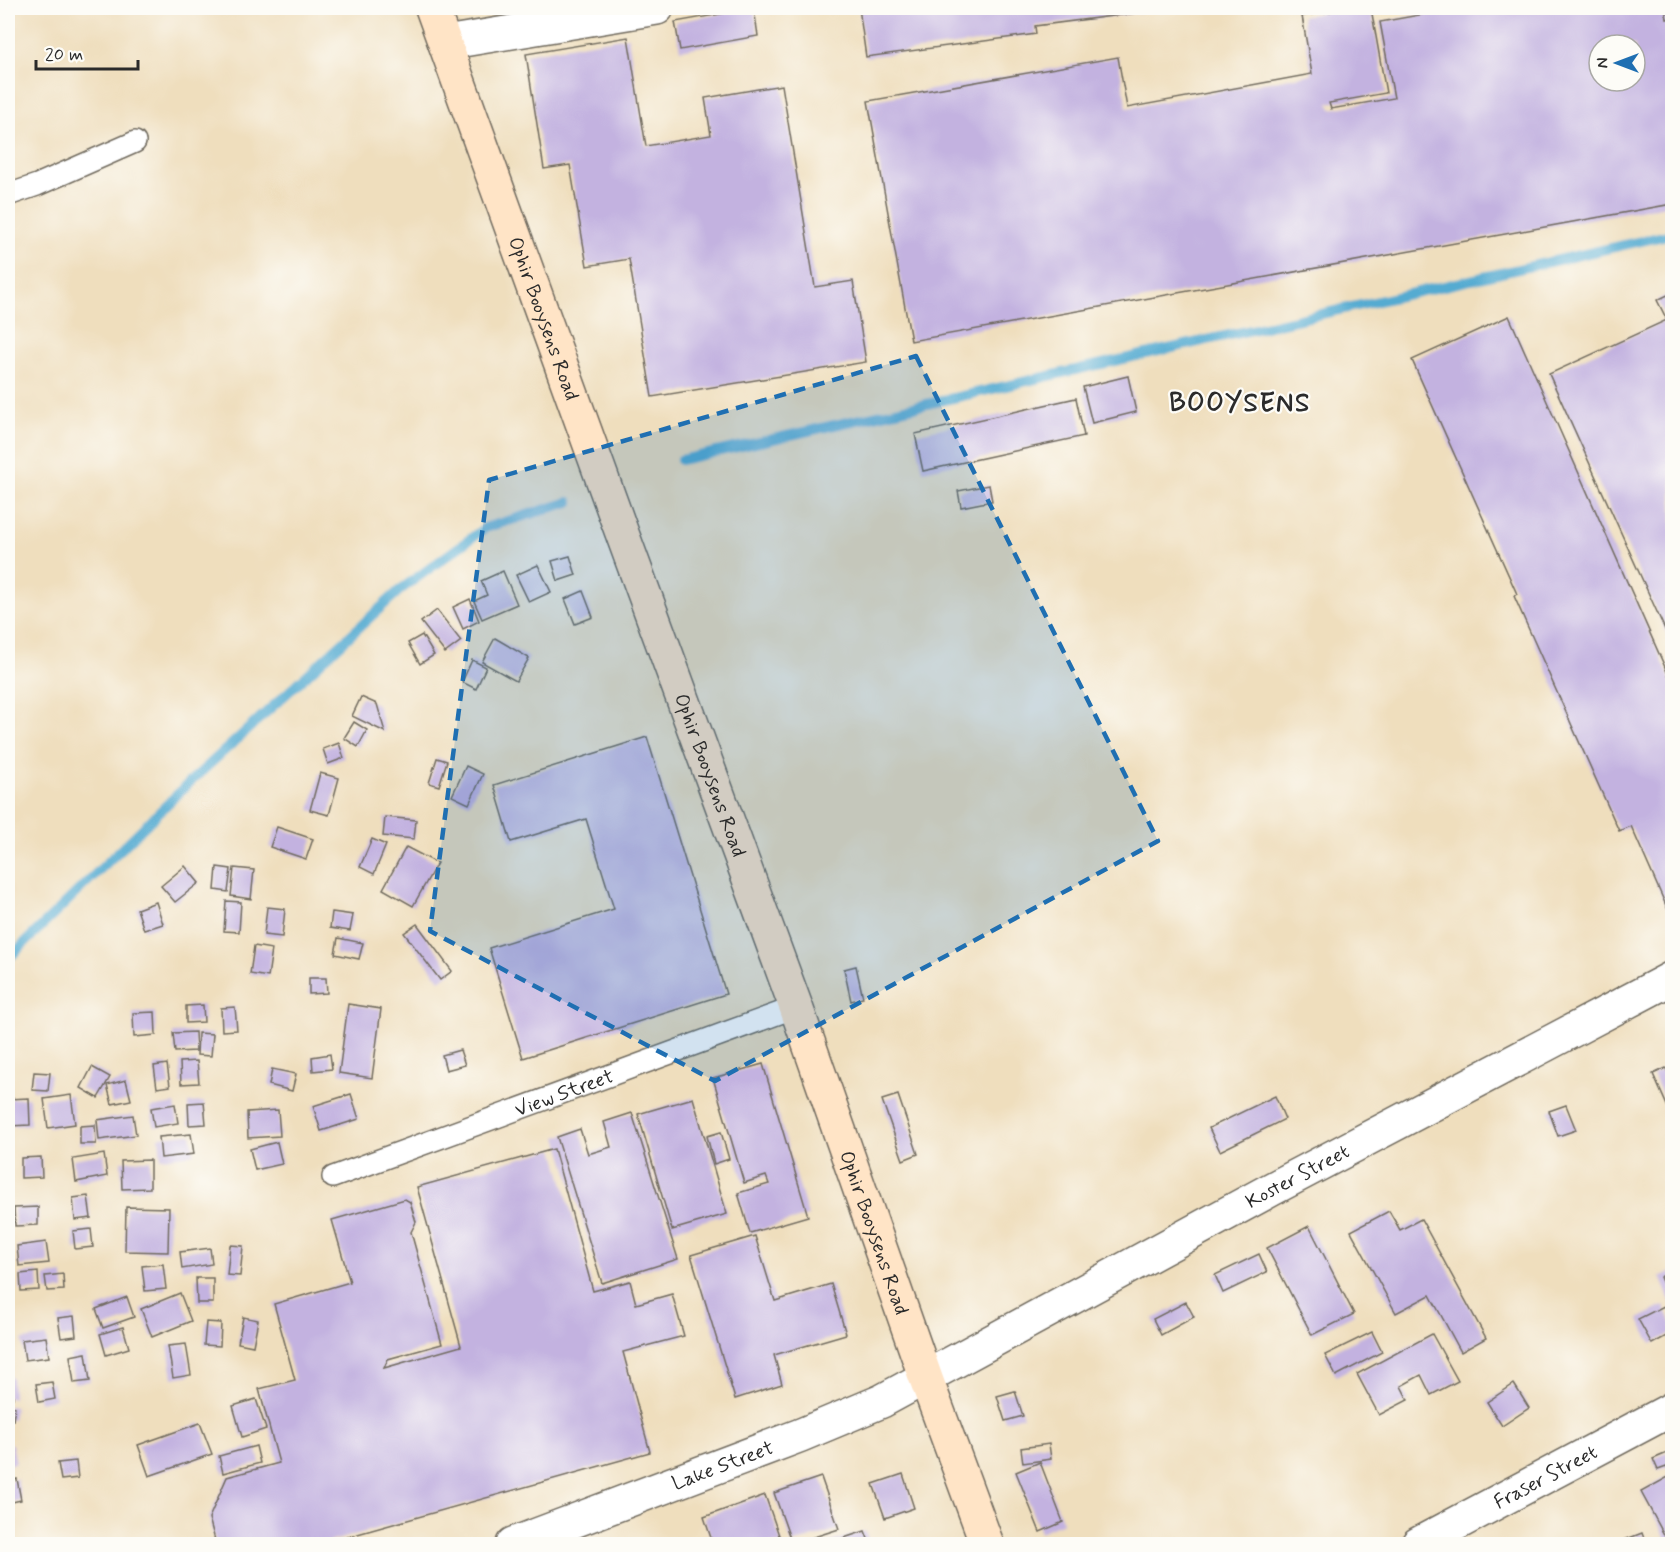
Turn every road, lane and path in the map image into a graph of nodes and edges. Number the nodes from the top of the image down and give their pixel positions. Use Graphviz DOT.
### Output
graph roads {
  1 [pos="432,8"];
  2 [pos="657,8"];
  3 [pos="445,43"];
  4 [pos="135,141"];
  5 [pos="8,195"];
  6 [pos="1672,978"];
  7 [pos="796,1007"];
  8 [pos="333,1178"];
  9 [pos="925,1376"];
  10 [pos="1672,1409"];
  11 [pos="513,1545"];
  12 [pos="987,1545"];
  13 [pos="1418,1545"];
  1 -- 3 [label="main road, Ophir Booysens Road"];
  2 -- 3 [label="street"];
  3 -- 7 [label="main road, Ophir Booysens Road"];
  4 -- 5 [label="lane"];
  6 -- 9 [label="street, Koster Street"];
  7 -- 8 [label="lane, View Street"];
  7 -- 9 [label="main road, Ophir Booysens Road"];
  9 -- 11 [label="street, Lake Street"];
  9 -- 12 [label="main road, Ophir Booysens Road"];
  10 -- 13 [label="street, Fraser Street"];
}
